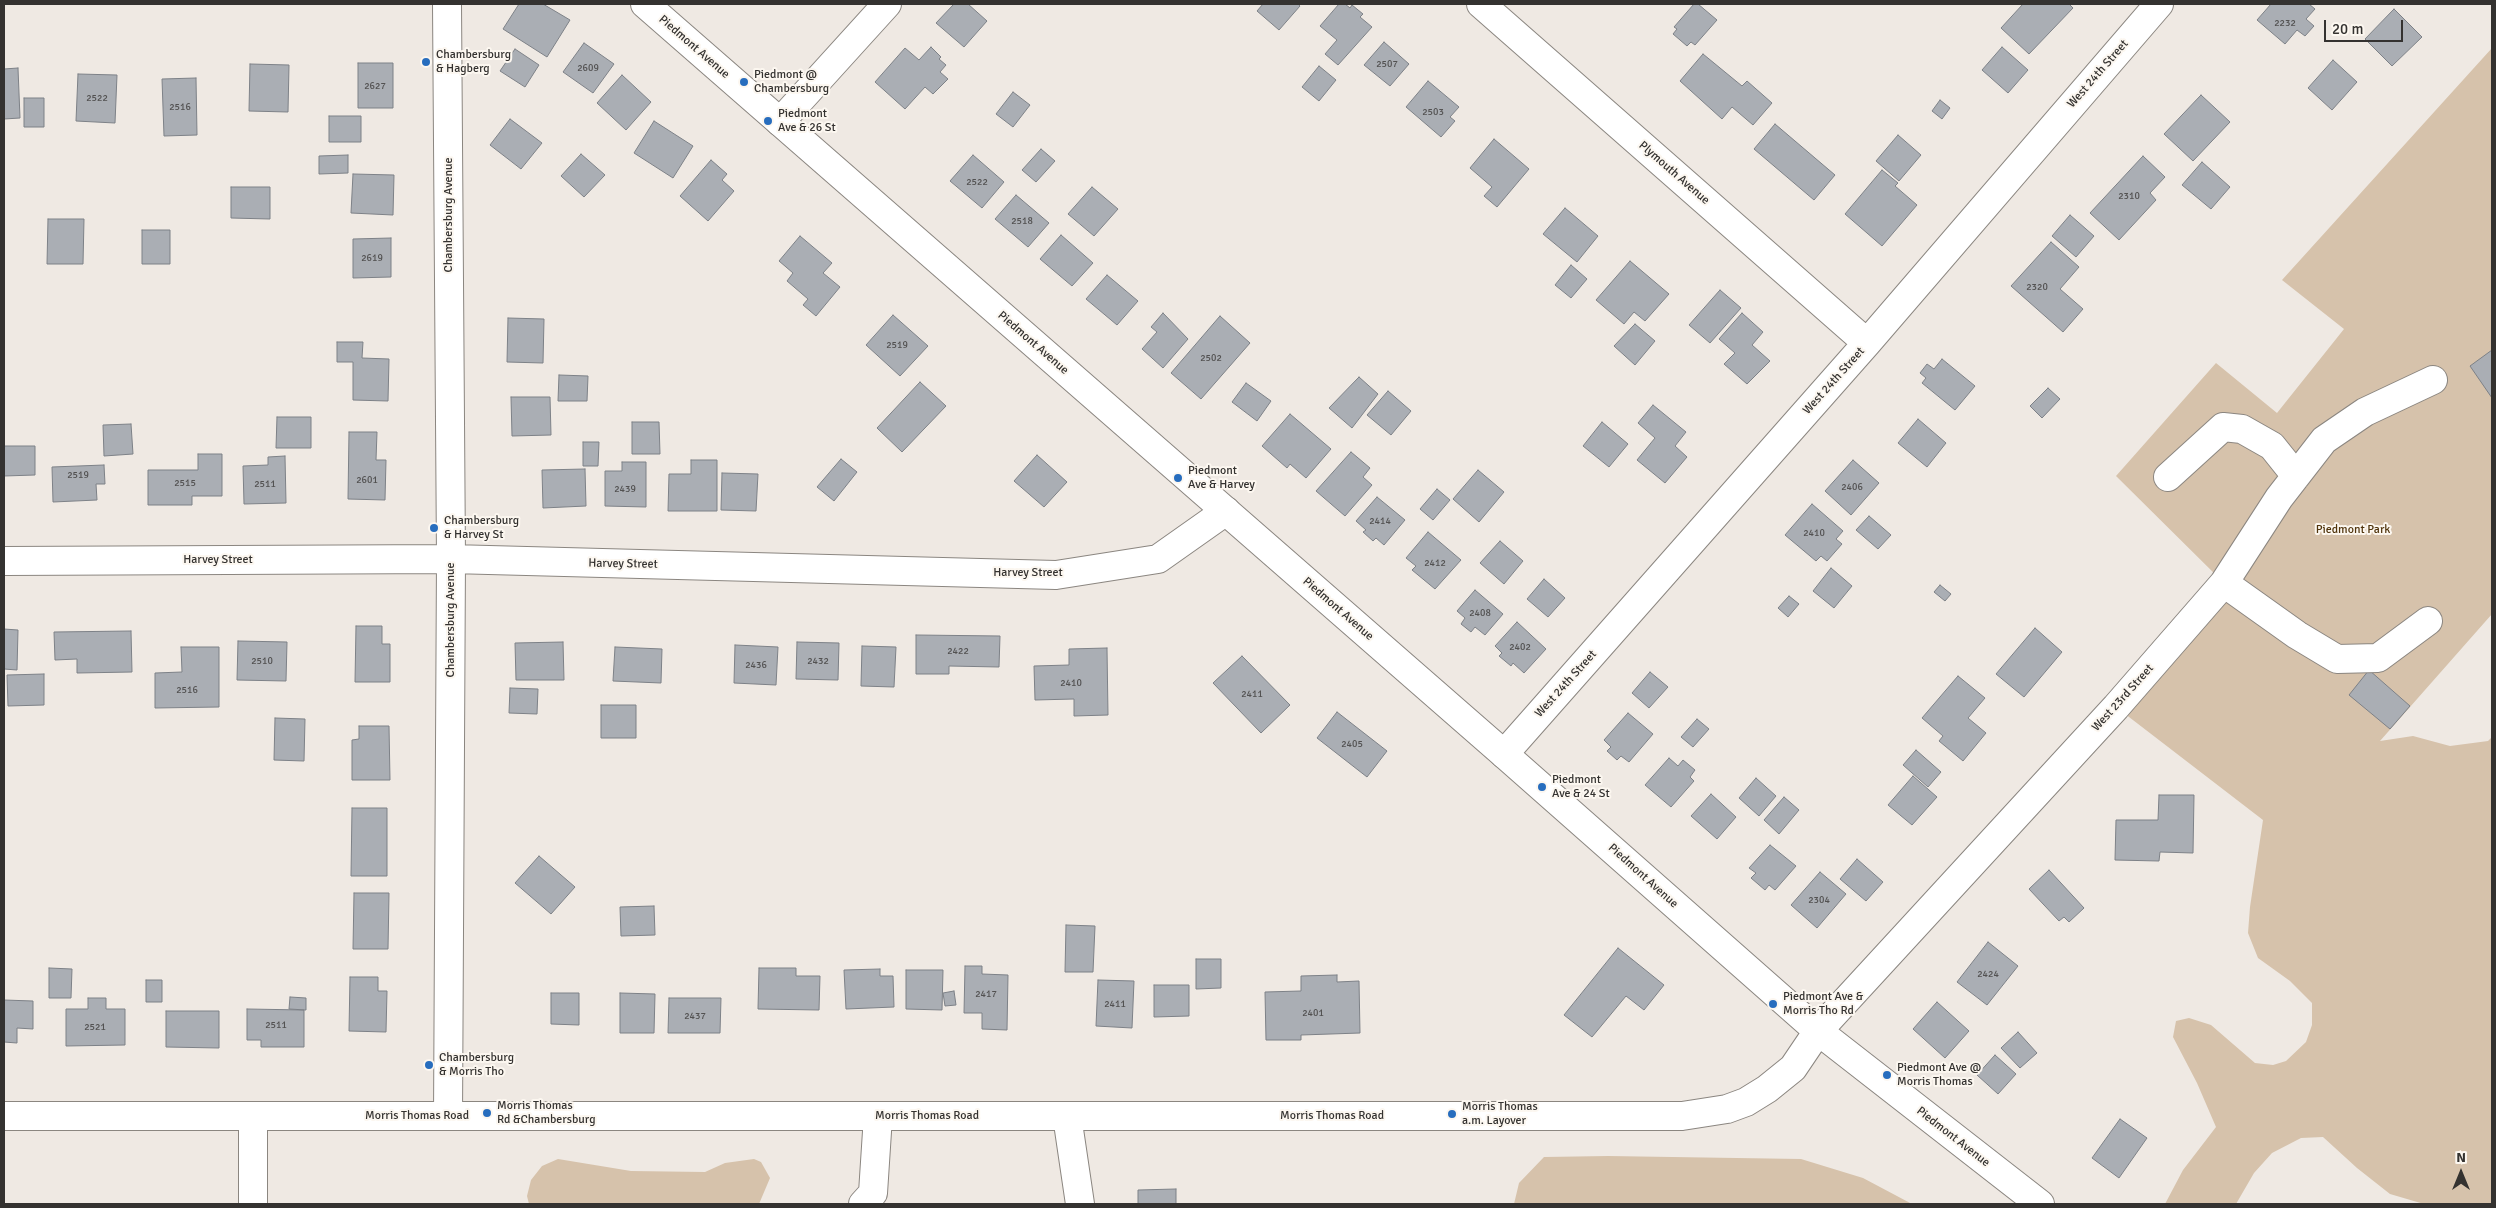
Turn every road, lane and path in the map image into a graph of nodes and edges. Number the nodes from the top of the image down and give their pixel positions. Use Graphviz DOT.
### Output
graph roads {
  1 [pos="447,4"];
  2 [pos="645,4"];
  3 [pos="888,4"];
  4 [pos="1481,4"];
  5 [pos="2159,4"];
  6 [pos="780,122"];
  7 [pos="1867,343"];
  8 [pos="2433,380"];
  9 [pos="2296,476"];
  10 [pos="2168,478"];
  11 [pos="1226,511"];
  12 [pos="451,559"];
  13 [pos="4,561"];
  14 [pos="2224,583"];
  15 [pos="2428,621"];
  16 [pos="1504,754"];
  17 [pos="1818,1031"];
  18 [pos="4,1116"];
  19 [pos="448,1116"];
  20 [pos="878,1116"];
  21 [pos="1068,1116"];
  22 [pos="253,1117"];
  23 [pos="253,1204"];
  24 [pos="863,1204"];
  25 [pos="1080,1204"];
  26 [pos="2040,1204"];
  1 -- 12 [label="street, Chambersburg Avenue"];
  2 -- 6 [label="street, Piedmont Avenue"];
  3 -- 6 [label="street"];
  4 -- 7 [label="street, Plymouth Avenue"];
  5 -- 7 [label="street, West 24th Street"];
  6 -- 11 [label="street, Piedmont Avenue"];
  7 -- 16 [label="street, West 24th Street"];
  8 -- 9 [label="street, West 23rd Street"];
  9 -- 10 [label="street"];
  9 -- 14 [label="street, West 23rd Street"];
  11 -- 12 [label="street, Harvey Street"];
  11 -- 16 [label="street, Piedmont Avenue"];
  12 -- 13 [label="street, Harvey Street"];
  12 -- 19 [label="street, Chambersburg Avenue"];
  14 -- 15 [label="street"];
  14 -- 17 [label="street, West 23rd Street"];
  16 -- 17 [label="street, Piedmont Avenue"];
  17 -- 21 [label="street, Morris Thomas Road"];
  17 -- 26 [label="street, Piedmont Avenue"];
  18 -- 22 [label="street, Morris Thomas Road"];
  19 -- 20 [label="street, Morris Thomas Road"];
  19 -- 22 [label="street, Morris Thomas Road"];
  20 -- 21 [label="street, Morris Thomas Road"];
  20 -- 24 [label="street"];
  21 -- 25 [label="street"];
  22 -- 23 [label="street"];
}
